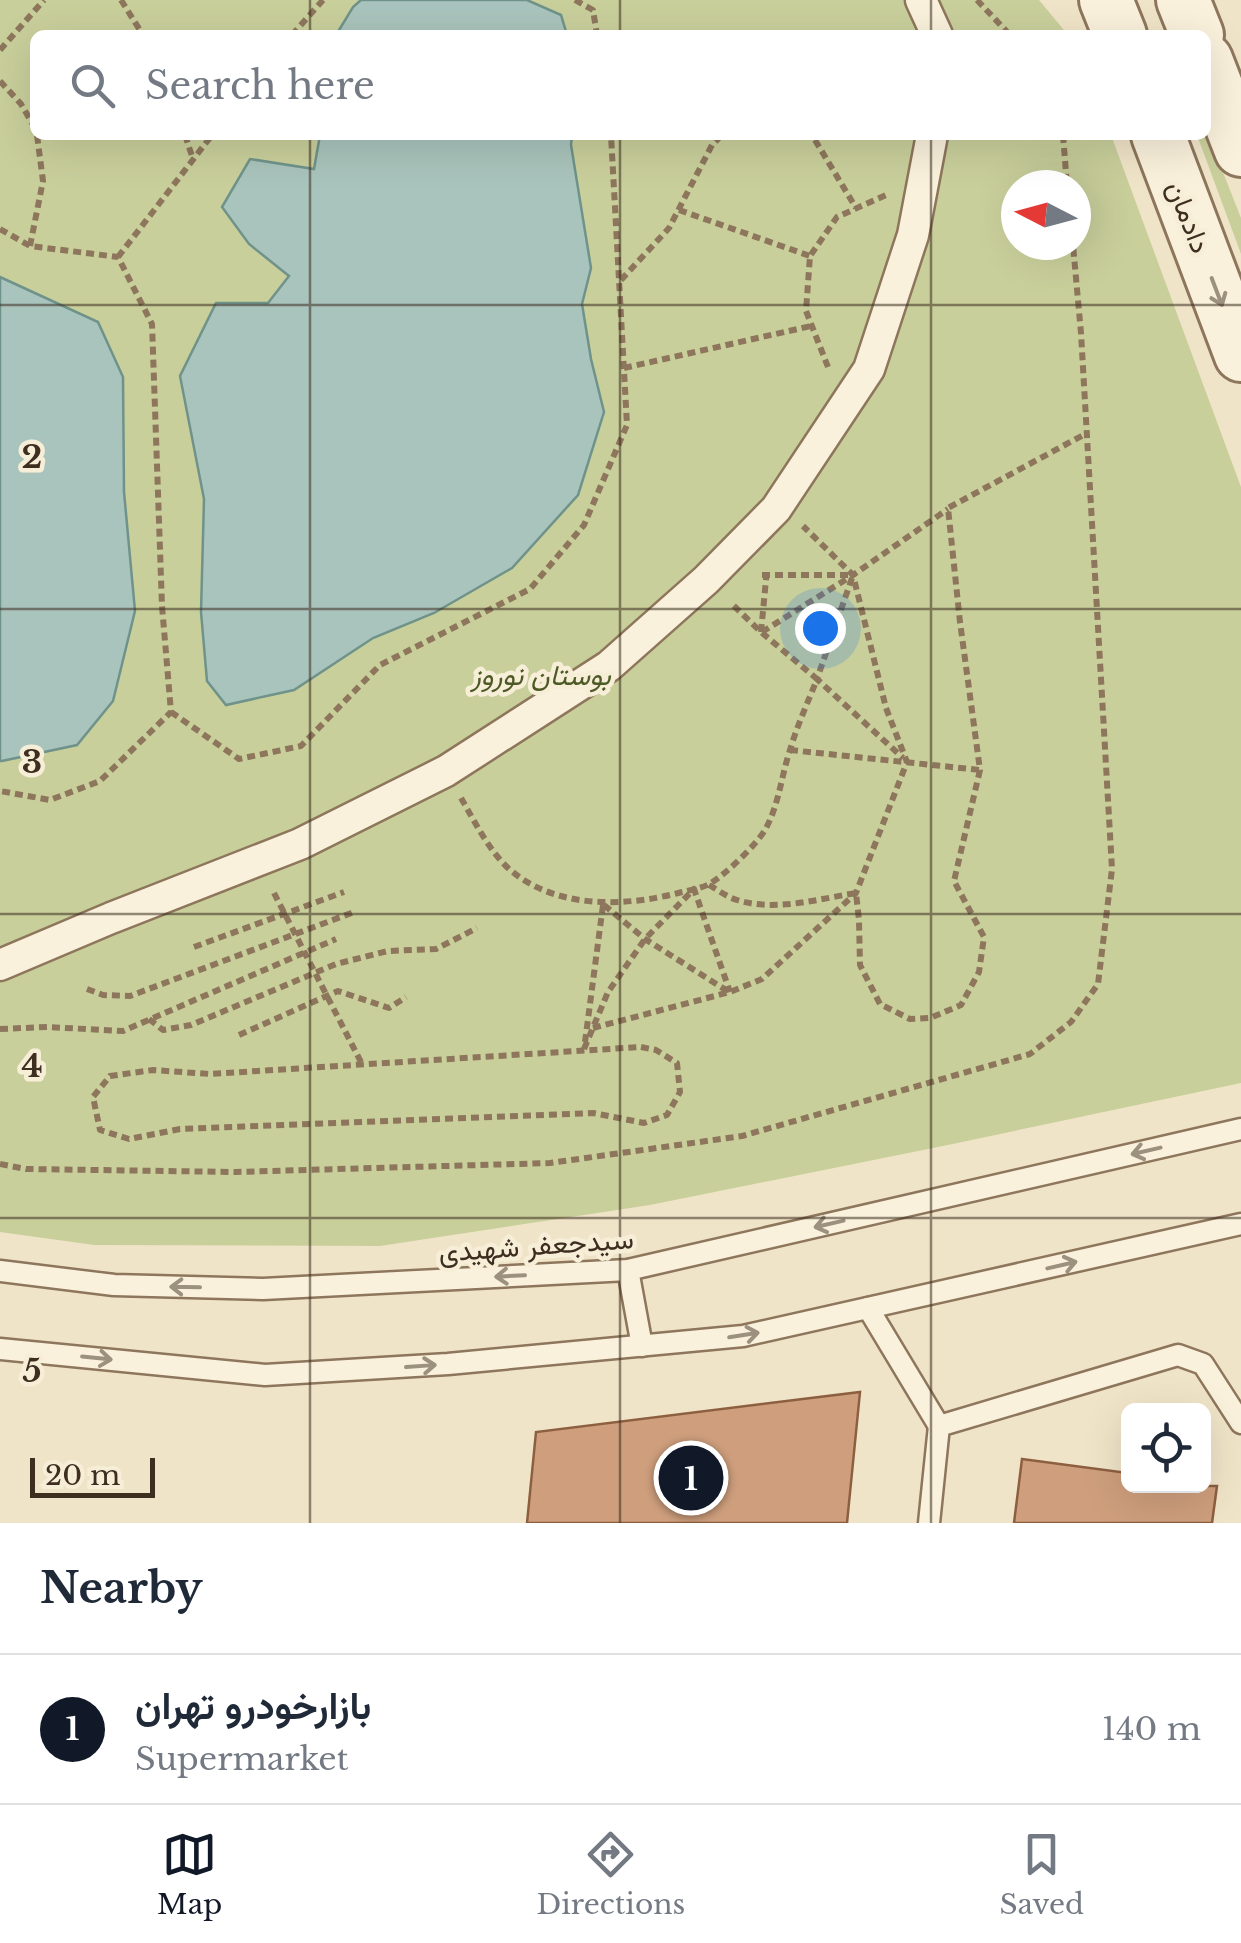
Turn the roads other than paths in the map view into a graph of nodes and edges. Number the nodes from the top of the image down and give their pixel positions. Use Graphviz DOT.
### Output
graph roads {
  1 [pos="921,0"];
  2 [pos="1106,0"];
  3 [pos="1183,0"];
  4 [pos="935,30"];
  5 [pos="1118,30"];
  6 [pos="1194,30"];
  7 [pos="1211,73"];
  8 [pos="931,140"];
  9 [pos="1160,140"];
  10 [pos="1241,150"];
  11 [pos="1241,355"];
  12 [pos="0,966"];
  13 [pos="1241,1130"];
  14 [pos="1241,1224"];
  15 [pos="628,1270"];
  16 [pos="0,1271"];
  17 [pos="868,1308"];
  18 [pos="642,1346"];
  19 [pos="0,1348"];
  20 [pos="1241,1423"];
  21 [pos="939,1426"];
  22 [pos="929,1523"];
  1 -- 4 [label="street"];
  2 -- 5 [label="street"];
  3 -- 6 [label="street"];
  7 -- 10 [label="street"];
  8 -- 12 [label="street"];
  9 -- 11 [label="street, دادمان, one-way"];
  13 -- 15 [label="lane, سیدجعفر شهیدی, one-way"];
  17 -- 14 [label="lane, one-way"];
  15 -- 16 [label="lane, سیدجعفر شهیدی, one-way"];
  15 -- 18 [label="lane"];
  18 -- 17 [label="lane, one-way"];
  17 -- 21 [label="lane"];
  19 -- 18 [label="lane, one-way"];
  20 -- 21 [label="lane"];
  21 -- 22 [label="lane"];
}
